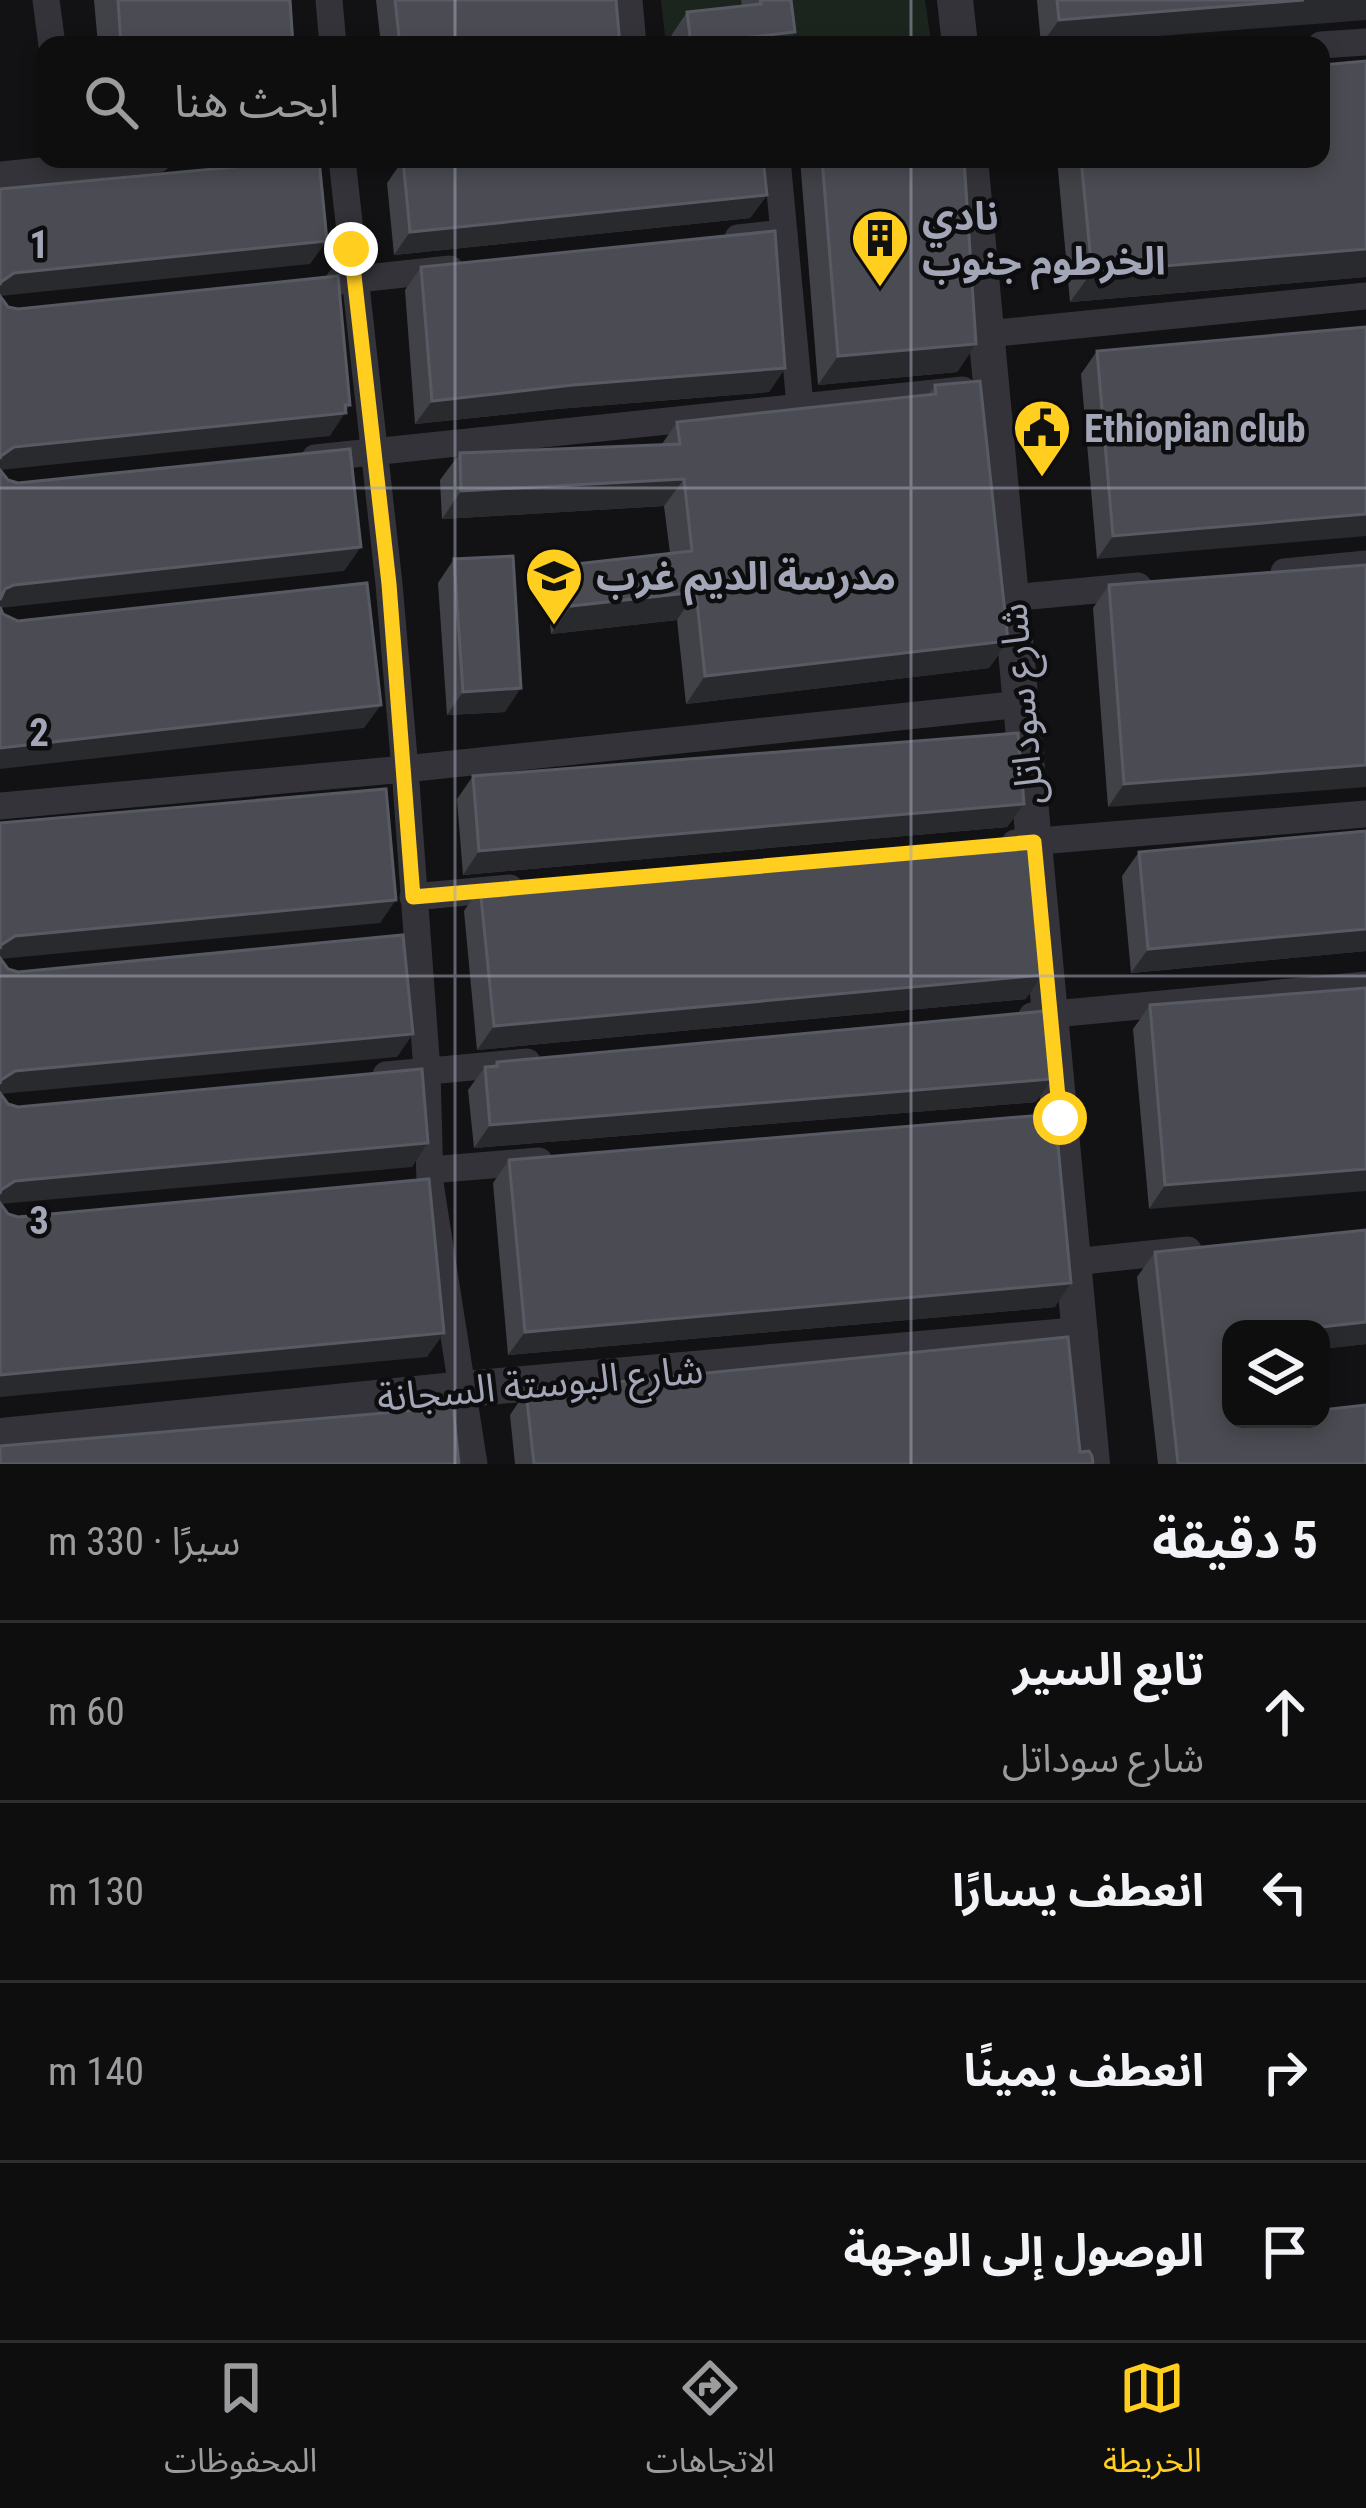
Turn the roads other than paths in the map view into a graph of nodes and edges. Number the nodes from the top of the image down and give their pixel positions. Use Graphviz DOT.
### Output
graph roads {
  1 [pos="46,0"];
  2 [pos="329,0"];
  3 [pos="628,0"];
  4 [pos="955,0"];
  5 [pos="51,36"];
  6 [pos="332,36"];
  7 [pos="632,36"];
  8 [pos="958,36"];
  9 [pos="1366,42"];
  10 [pos="1330,44"];
  11 [pos="40,168"];
  12 [pos="343,168"];
  13 [pos="778,168"];
  14 [pos="971,168"];
  15 [pos="0,175"];
  16 [pos="784,233"];
  17 [pos="712,241"];
  18 [pos="474,266"];
  19 [pos="355,279"];
  20 [pos="307,284"];
  21 [pos="1366,296"];
  22 [pos="987,334"];
  23 [pos="992,387"];
  24 [pos="800,405"];
  25 [pos="373,453"];
  26 [pos="280,461"];
  27 [pos="1366,564"];
  28 [pos="1248,576"];
  29 [pos="1177,582"];
  30 [pos="1011,598"];
  31 [pos="1021,704"];
  32 [pos="405,769"];
  33 [pos="0,806"];
  34 [pos="1366,814"];
  35 [pos="1034,842"];
  36 [pos="986,846"];
  37 [pos="532,886"];
  38 [pos="413,897"];
  39 [pos="1366,985"];
  40 [pos="1050,1014"];
  41 [pos="1004,1018"];
  42 [pos="566,1058"];
  43 [pos="427,1071"];
  44 [pos="356,1078"];
  45 [pos="570,1159"];
  46 [pos="422,1179"];
  47 [pos="1208,1247"];
  48 [pos="1073,1262"];
  49 [pos="1080,1335"];
  50 [pos="465,1389"];
  51 [pos="0,1436"];
  52 [pos="474,1464"];
  53 [pos="1092,1464"];
  1 -- 5 [label="street"];
  2 -- 6 [label="street"];
  3 -- 7 [label="street"];
  4 -- 8 [label="street"];
  9 -- 10 [label="street"];
  11 -- 15 [label="street"];
  12 -- 19 [label="street"];
  13 -- 16 [label="street"];
  14 -- 22 [label="street, شارع سوداتل"];
  16 -- 17 [label="street"];
  16 -- 24 [label="street"];
  18 -- 19 [label="street"];
  19 -- 20 [label="street"];
  19 -- 25 [label="street"];
  21 -- 22 [label="street"];
  22 -- 23 [label="street, شارع سوداتل"];
  23 -- 24 [label="street"];
  23 -- 30 [label="street, شارع سوداتل"];
  24 -- 25 [label="street"];
  25 -- 26 [label="street"];
  25 -- 32 [label="street"];
  27 -- 28 [label="street"];
  29 -- 30 [label="street"];
  30 -- 31 [label="street, شارع سوداتل"];
  31 -- 32 [label="street"];
  31 -- 35 [label="street, شارع سوداتل"];
  32 -- 33 [label="street"];
  32 -- 38 [label="street"];
  34 -- 35 [label="street"];
  35 -- 36 [label="street"];
  35 -- 40 [label="street, شارع سوداتل"];
  37 -- 38 [label="street"];
  38 -- 43 [label="street"];
  39 -- 40 [label="street"];
  40 -- 41 [label="street"];
  40 -- 48 [label="street, شارع سوداتل"];
  42 -- 43 [label="street"];
  43 -- 44 [label="street"];
  43 -- 46 [label="street"];
  45 -- 46 [label="street"];
  46 -- 50 [label="street"];
  47 -- 48 [label="street"];
  48 -- 49 [label="street, شارع سوداتل"];
  49 -- 50 [label="street, شارع البوستة السجانة"];
  49 -- 53 [label="street, شارع سوداتل"];
  50 -- 51 [label="street, شارع البوستة السجانة"];
  50 -- 52 [label="street"];
}
